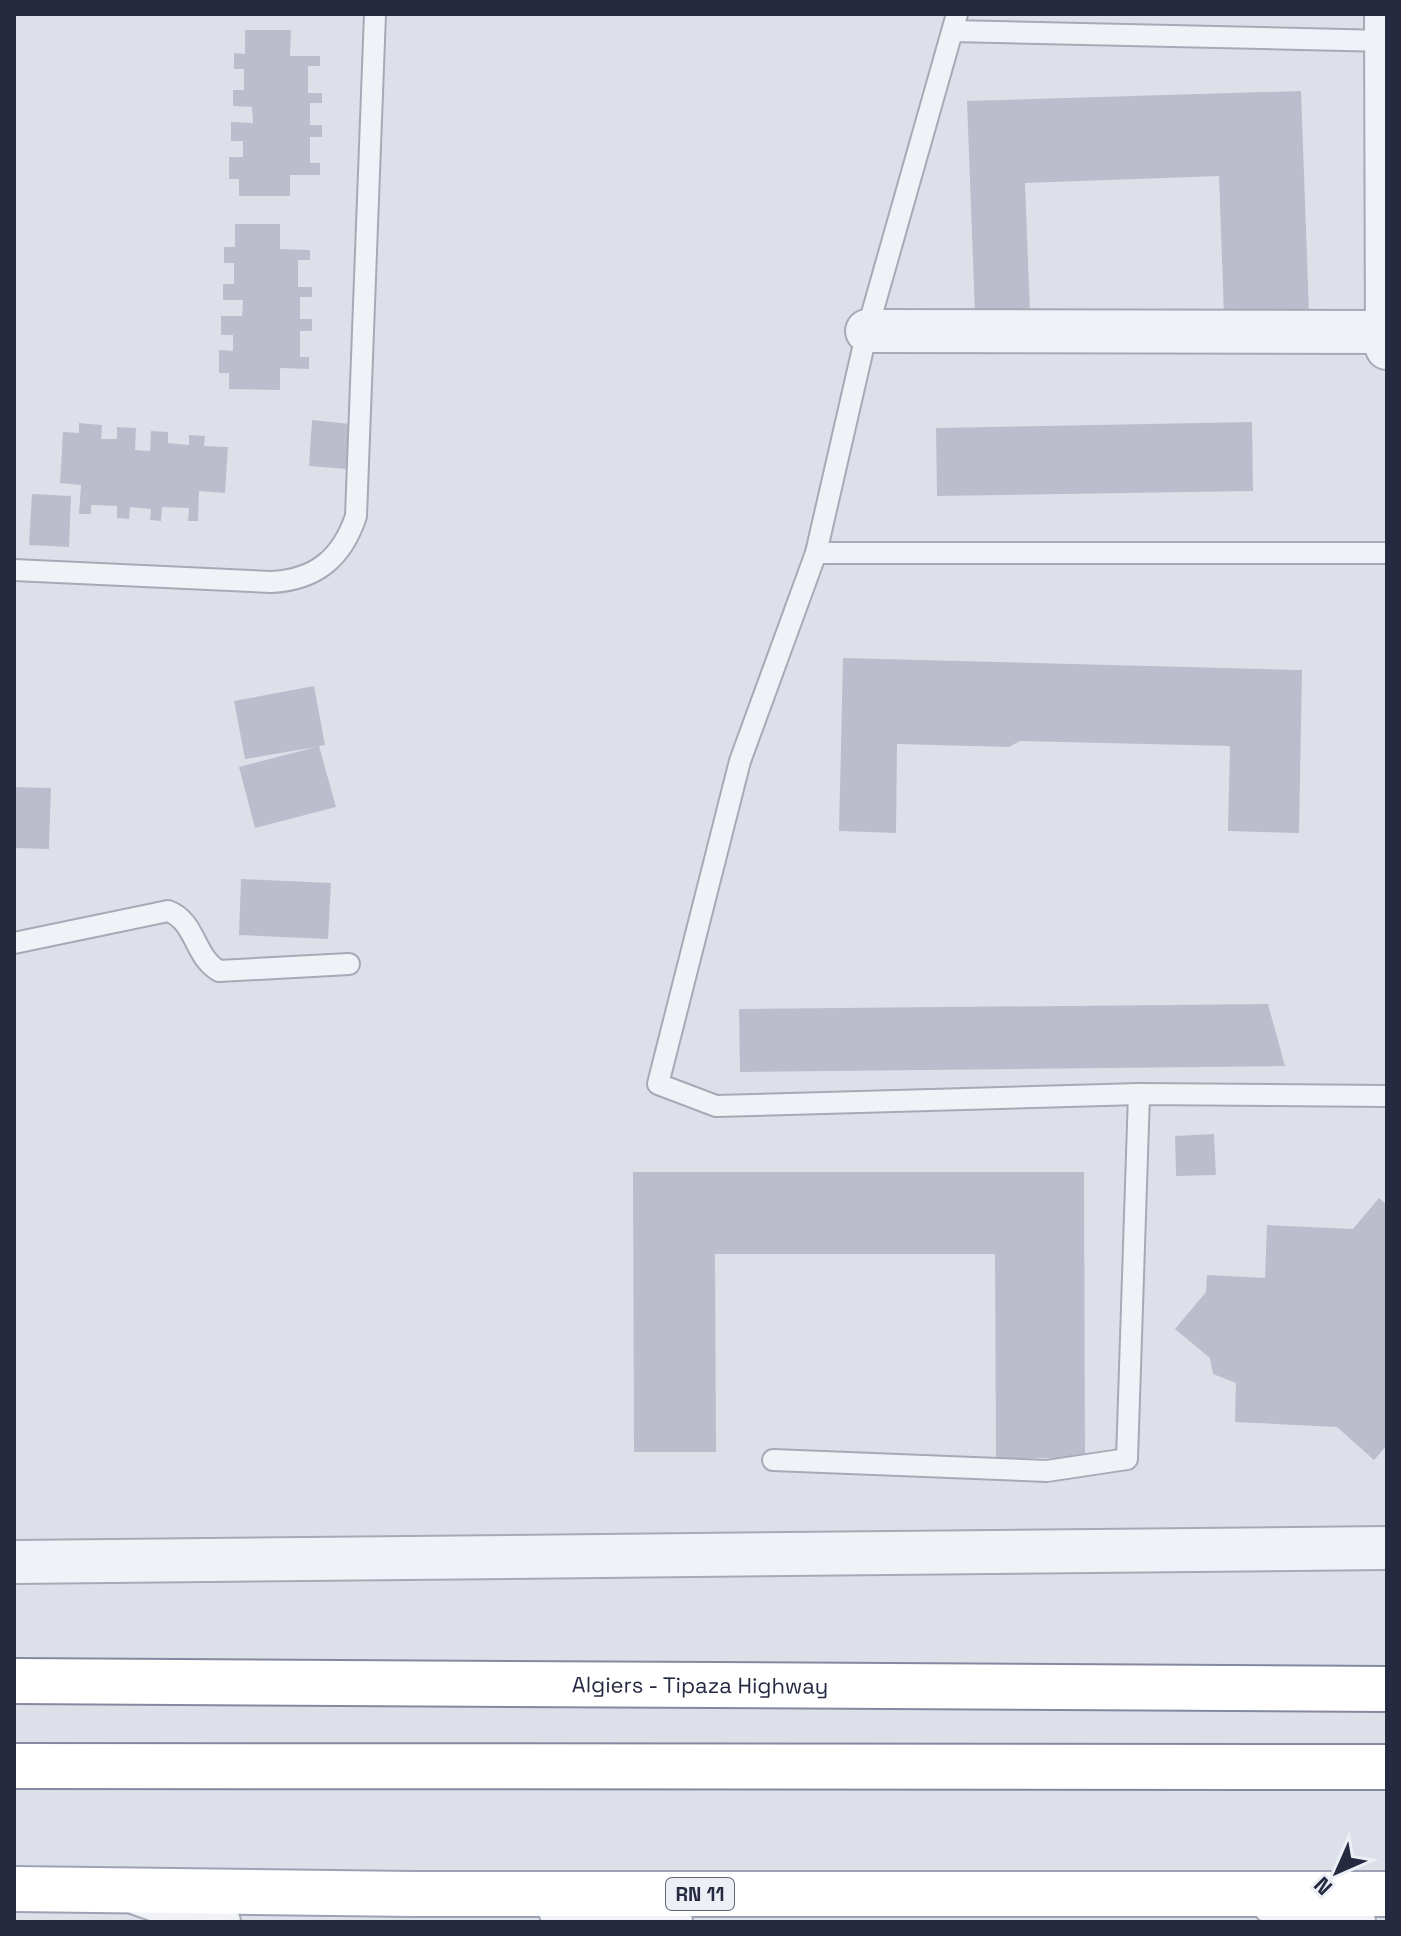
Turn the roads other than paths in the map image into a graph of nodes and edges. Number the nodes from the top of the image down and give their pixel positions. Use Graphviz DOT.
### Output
graph roads {
  1 [pos="375,14"];
  2 [pos="1386,14"];
  3 [pos="955,22"];
  4 [pos="1387,41"];
  5 [pos="867,331"];
  6 [pos="1387,332"];
  7 [pos="1387,348"];
  8 [pos="816,553"];
  9 [pos="1387,553"];
  10 [pos="14,570"];
  11 [pos="14,943"];
  12 [pos="349,964"];
  13 [pos="1139,1094"];
  14 [pos="1387,1096"];
  15 [pos="773,1460"];
  16 [pos="1387,1548"];
  17 [pos="14,1562"];
  18 [pos="14,1681"];
  19 [pos="1387,1689"];
  20 [pos="14,1766"];
  21 [pos="1387,1767"];
  22 [pos="14,1889"];
  23 [pos="130,1891"];
  24 [pos="1229,1893"];
  25 [pos="412,1894"];
  26 [pos="1387,1894"];
  27 [pos="219,1922"];
  28 [pos="671,1922"];
  29 [pos="1354,1922"];
  1 -- 10 [label="lane"];
  2 -- 4 [label="street"];
  3 -- 4 [label="lane"];
  3 -- 5 [label="lane"];
  4 -- 6 [label="street"];
  5 -- 6 [label="street"];
  5 -- 8 [label="lane"];
  6 -- 7 [label="street"];
  8 -- 9 [label="lane"];
  8 -- 13 [label="lane"];
  11 -- 12 [label="lane"];
  13 -- 14 [label="lane"];
  13 -- 15 [label="lane"];
  16 -- 17 [label="street"];
  18 -- 19 [label="main road, Algiers - Tipaza Highway"];
  20 -- 21 [label="main road"];
  22 -- 23 [label="main road, RN 11"];
  23 -- 25 [label="main road, RN 11"];
  23 -- 27 [label="street"];
  24 -- 25 [label="main road, RN 11"];
  24 -- 26 [label="main road, RN 11"];
  24 -- 29 [label="street"];
  25 -- 28 [label="street"];
}
